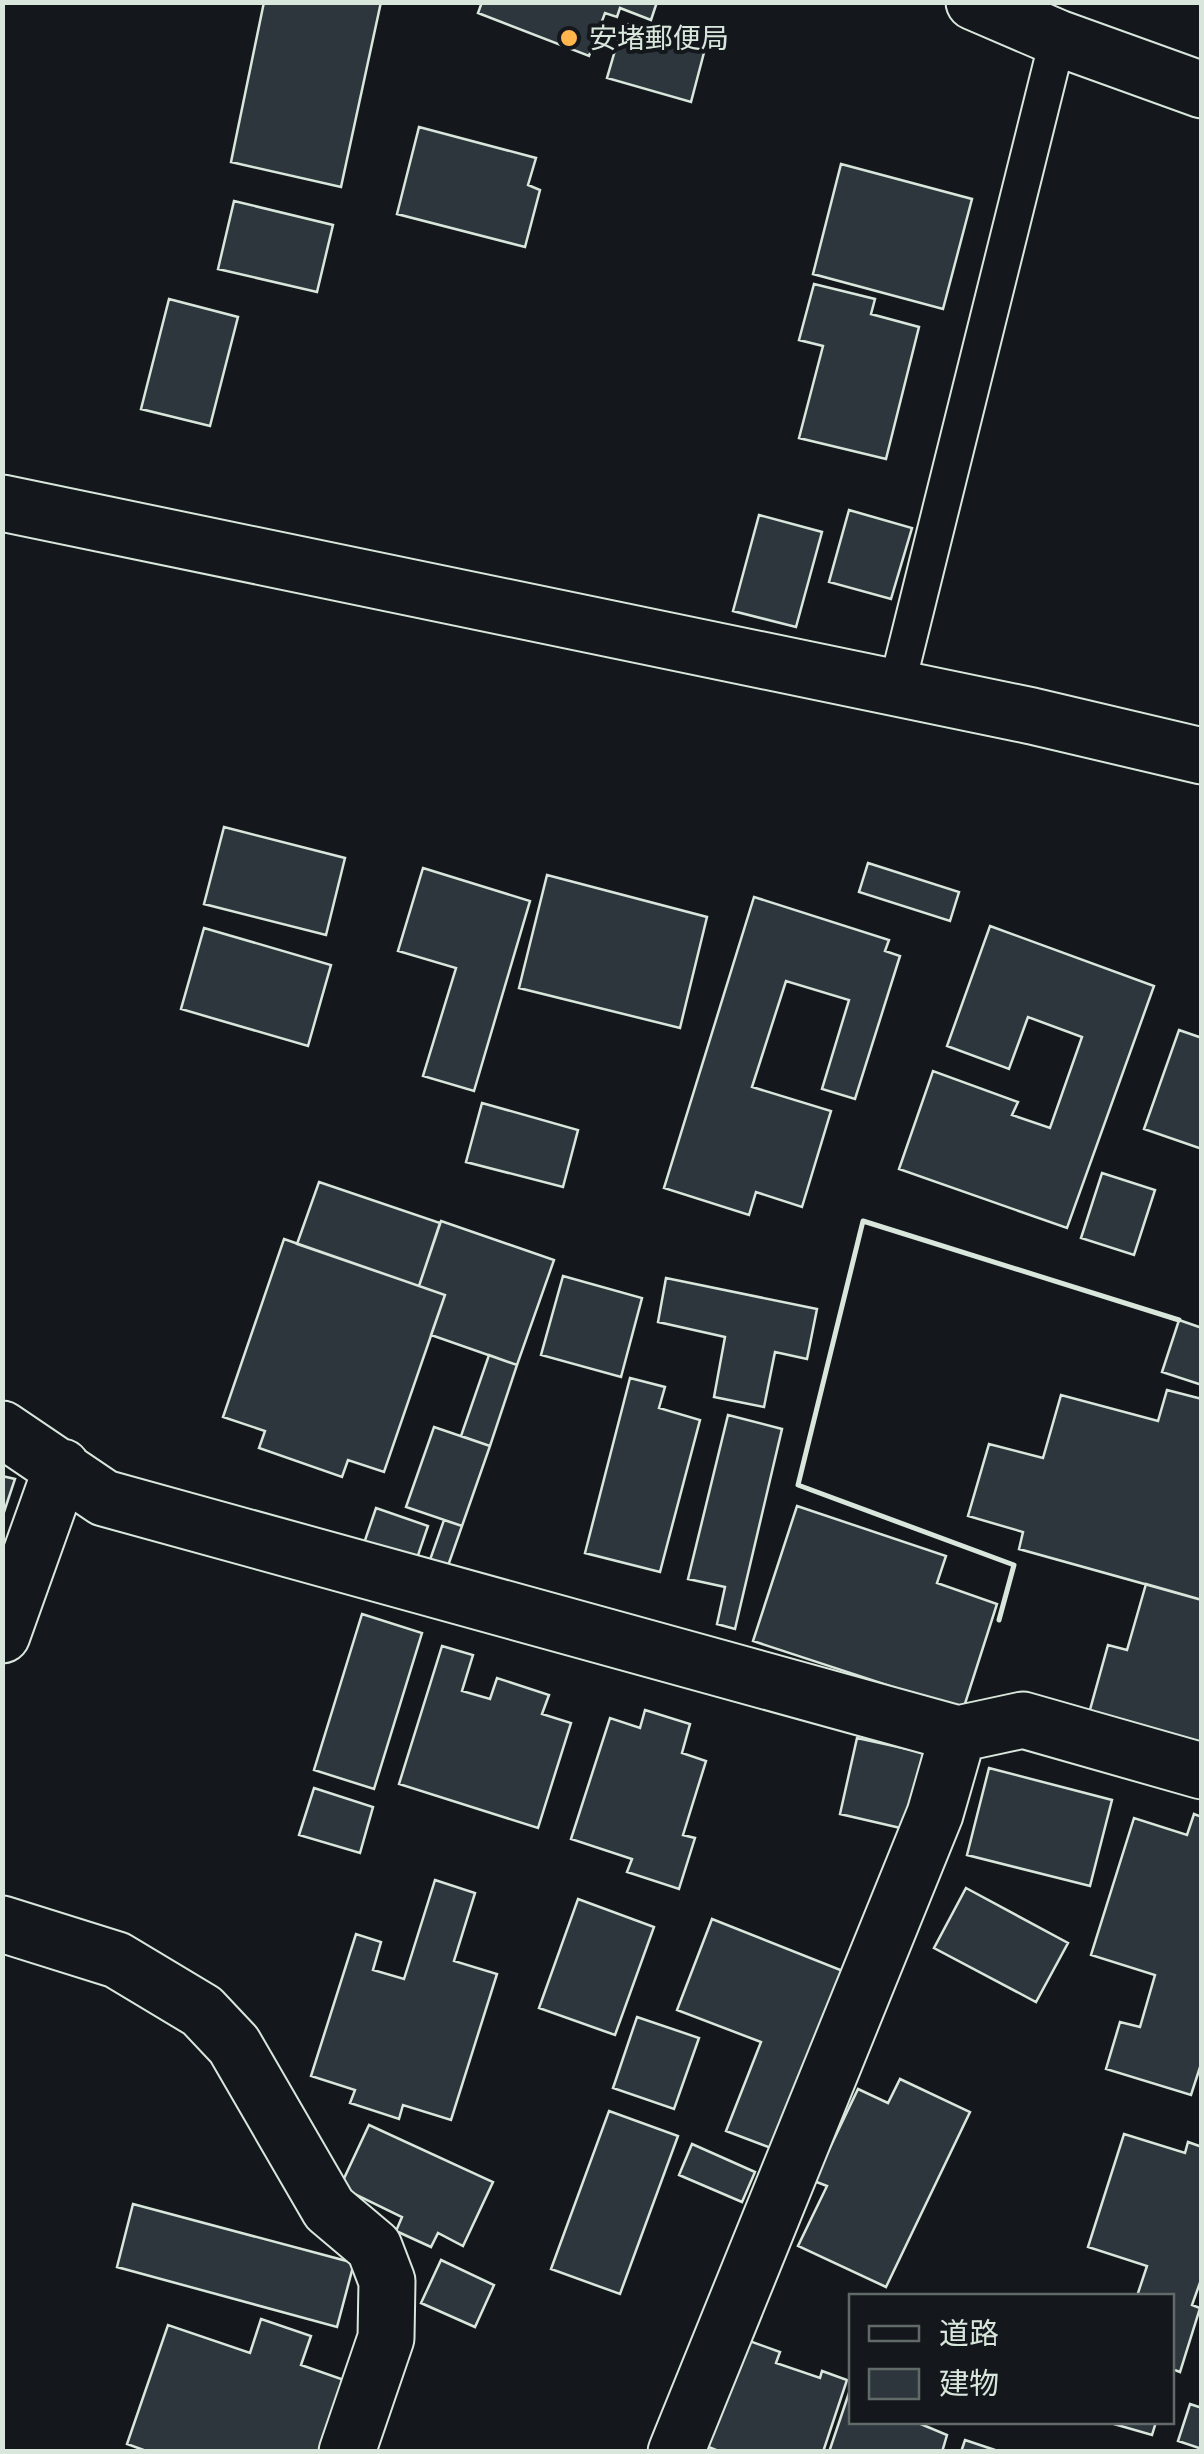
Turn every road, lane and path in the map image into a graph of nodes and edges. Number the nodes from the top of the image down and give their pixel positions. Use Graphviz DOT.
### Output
graph roads {
  1 [pos="974,2"];
  2 [pos="1058,38"];
  3 [pos="1202,90"];
  4 [pos="2,503"];
  5 [pos="896,689"];
  6 [pos="1202,756"];
  7 [pos="2,1429"];
  8 [pos="62,1467"];
  9 [pos="2,1634"];
  10 [pos="958,1734"];
  11 [pos="1202,1771"];
  12 [pos="2,1924"];
  13 [pos="347,2452"];
  14 [pos="676,2452"];
  1 -- 2 [label="street"];
  2 -- 3 [label="street"];
  2 -- 5 [label="lane"];
  4 -- 5 [label="street"];
  5 -- 6 [label="street"];
  7 -- 8 [label="street"];
  8 -- 9 [label="street"];
  8 -- 10 [label="street"];
  10 -- 11 [label="street"];
  10 -- 14 [label="street"];
  12 -- 13 [label="street"];
}
